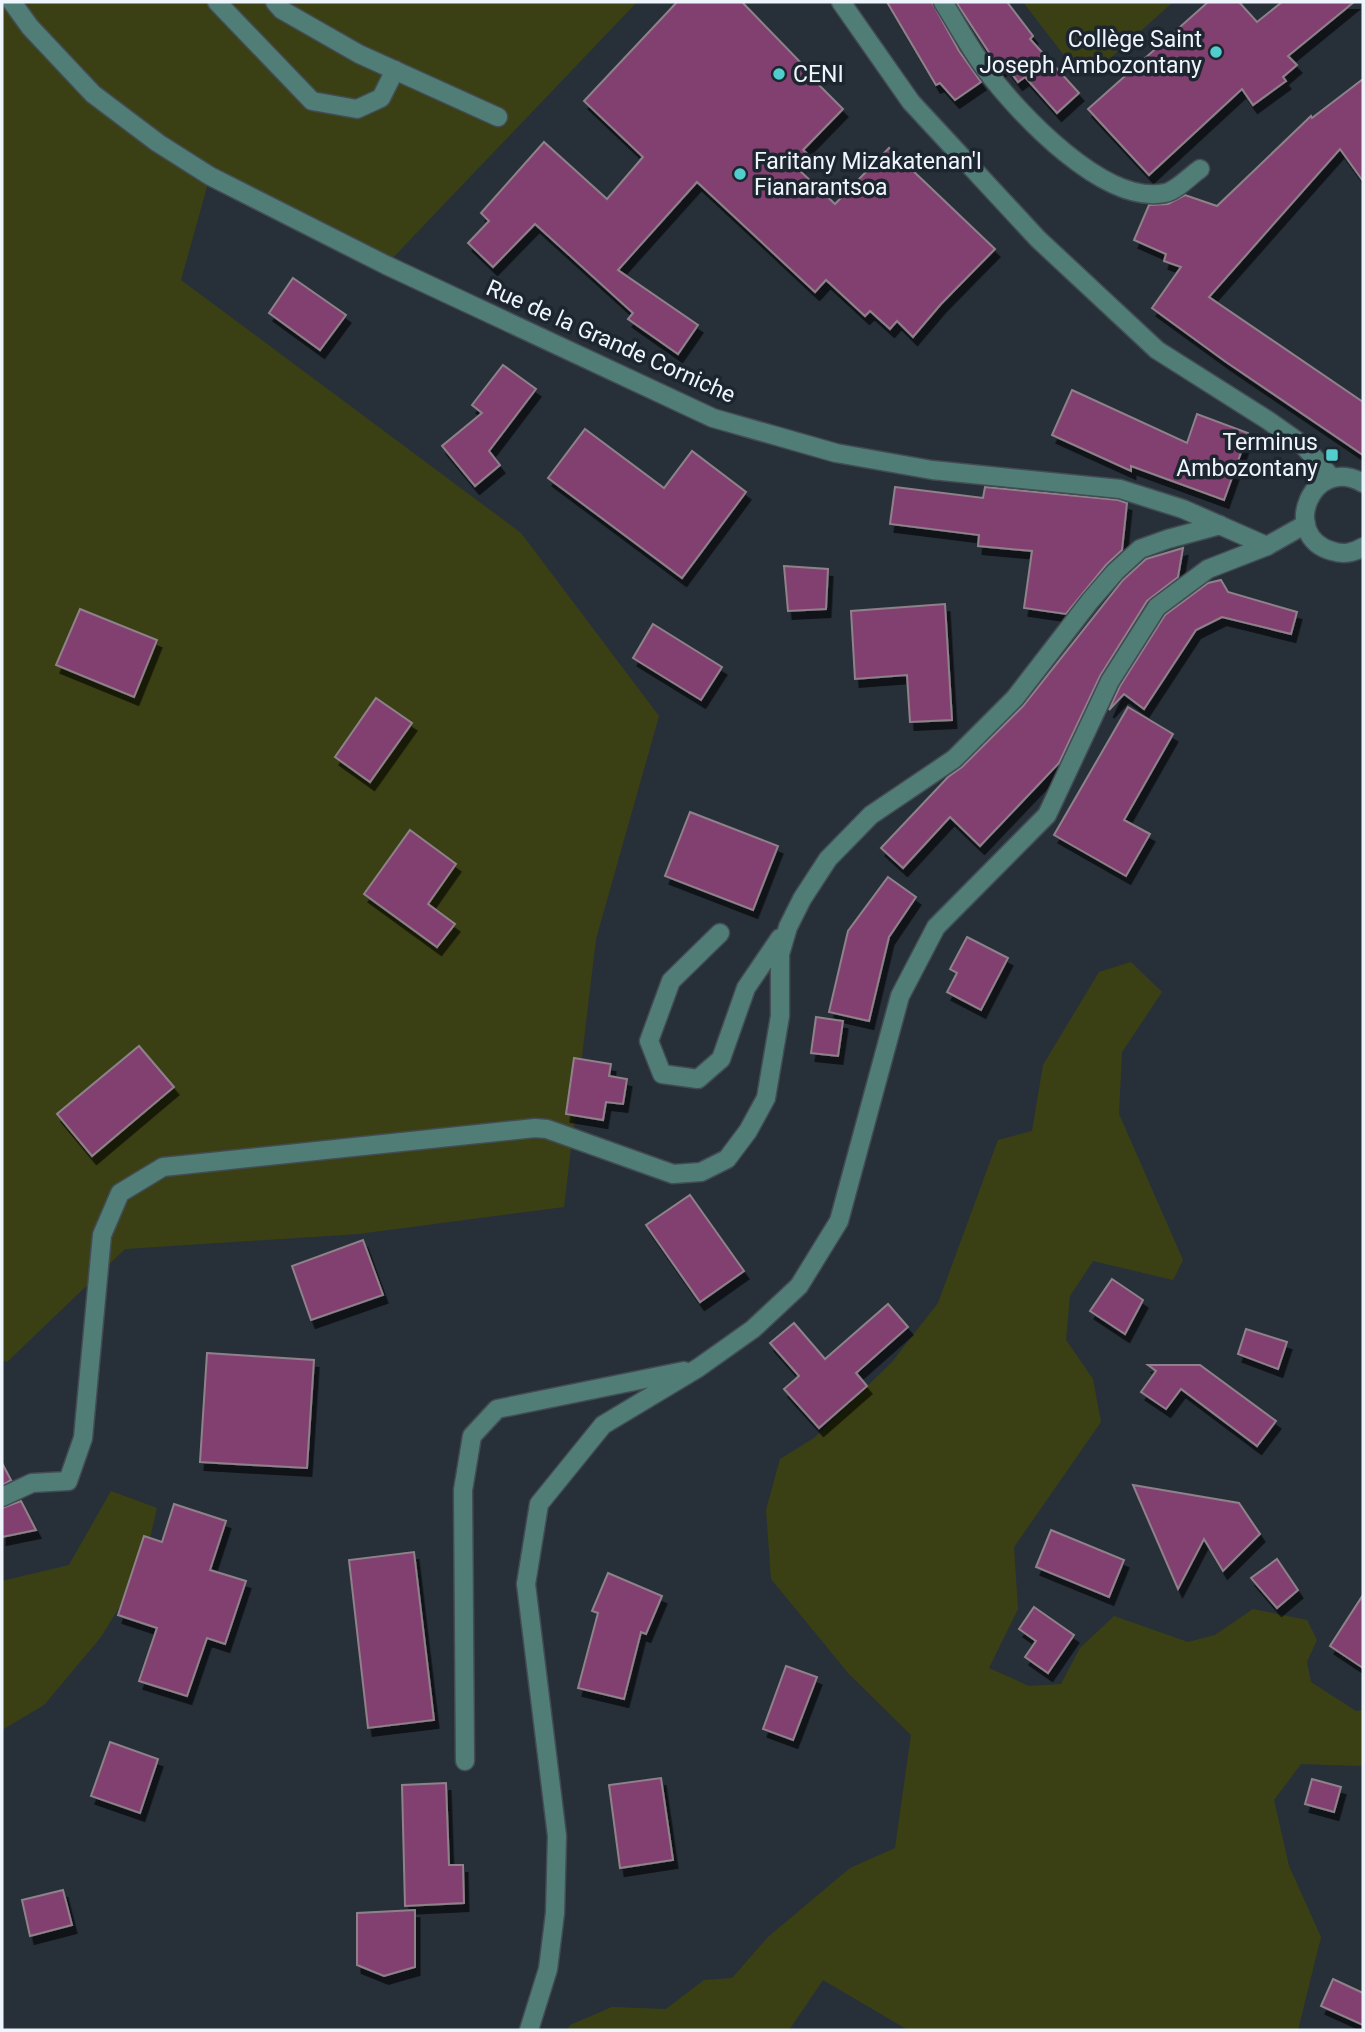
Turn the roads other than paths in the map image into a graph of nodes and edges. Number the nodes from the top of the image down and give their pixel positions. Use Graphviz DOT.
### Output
graph roads {
  1 [pos="12,2"];
  2 [pos="217,2"];
  3 [pos="275,2"];
  4 [pos="841,2"];
  5 [pos="943,2"];
  6 [pos="395,70"];
  7 [pos="498,117"];
  8 [pos="1200,169"];
  9 [pos="1332,478"];
  10 [pos="1363,483"];
  11 [pos="1306,524"];
  12 [pos="1220,526"];
  13 [pos="1267,546"];
  14 [pos="1363,547"];
  15 [pos="788,927"];
  16 [pos="720,933"];
  17 [pos="698,1368"];
  18 [pos="2,1497"];
  19 [pos="465,1762"];
  20 [pos="529,2030"];
  1 -- 12 [label="street, Rue de la Grande Corniche"];
  2 -- 6 [label="street"];
  3 -- 6 [label="street"];
  4 -- 9 [label="street"];
  5 -- 8 [label="street"];
  6 -- 7 [label="street"];
  9 -- 10 [label="street"];
  9 -- 11 [label="street"];
  11 -- 13 [label="street"];
  11 -- 14 [label="street"];
  12 -- 13 [label="street, Rue de la Grande Corniche"];
  12 -- 15 [label="street"];
  13 -- 17 [label="street"];
  15 -- 16 [label="street"];
  15 -- 18 [label="street"];
  17 -- 19 [label="street"];
  17 -- 20 [label="street"];
}
